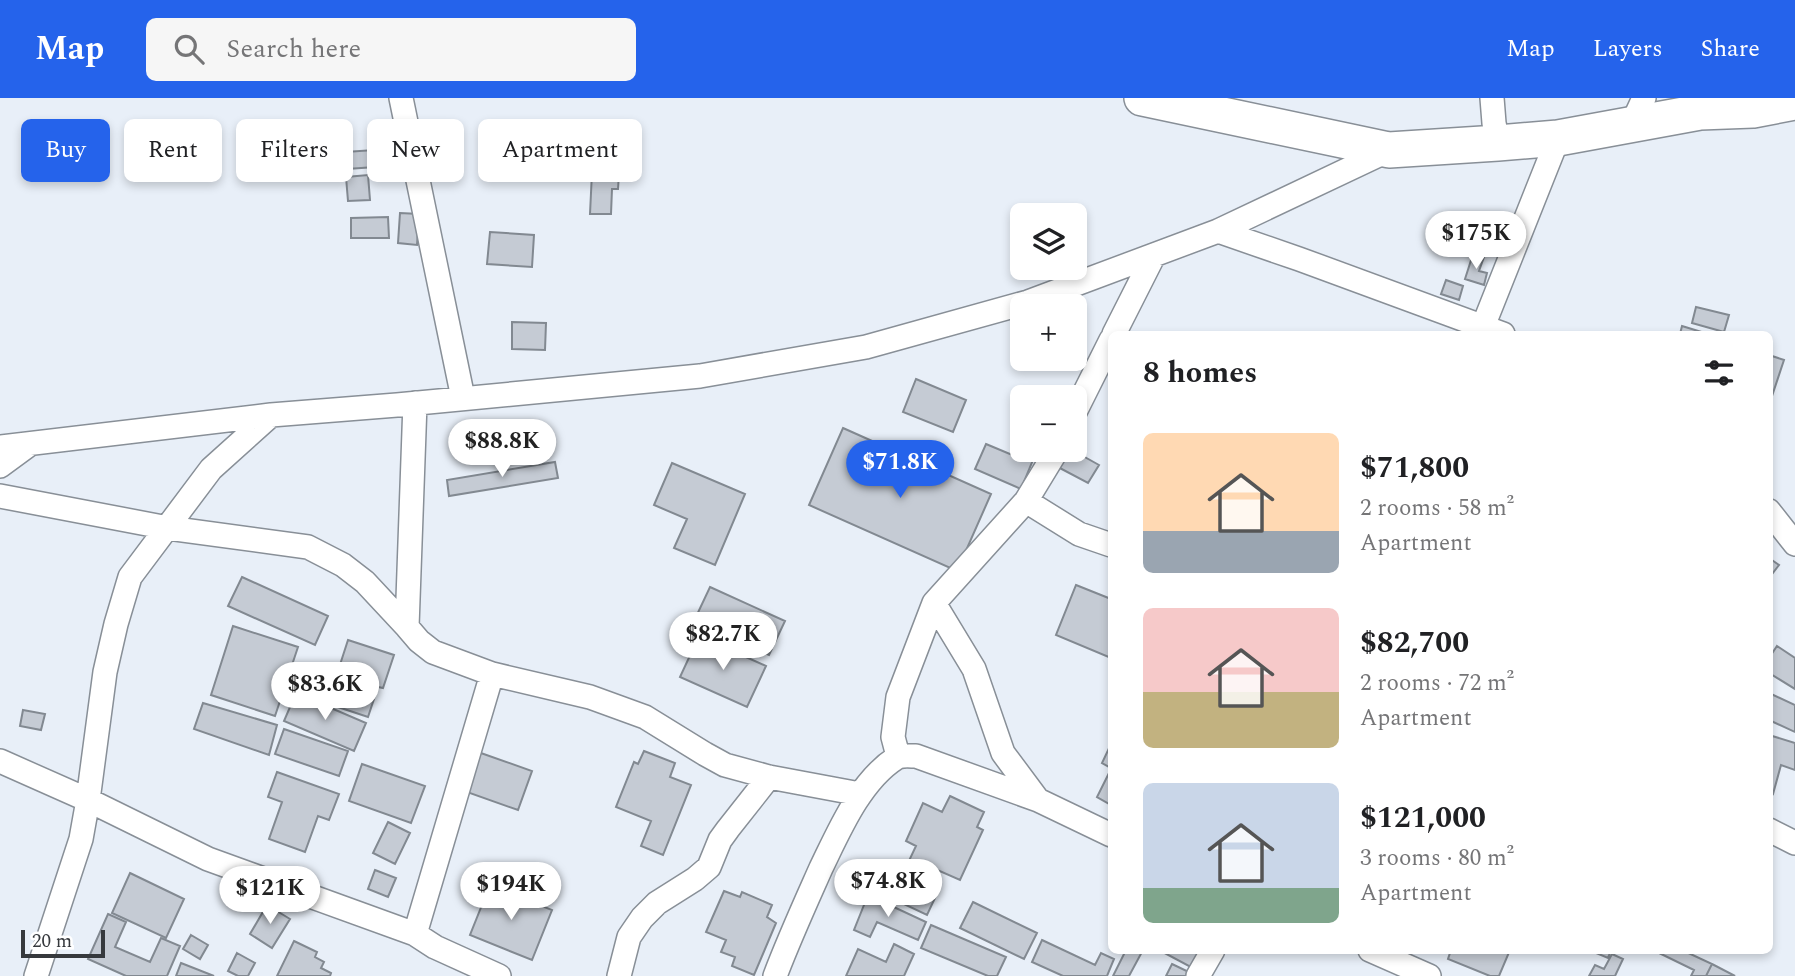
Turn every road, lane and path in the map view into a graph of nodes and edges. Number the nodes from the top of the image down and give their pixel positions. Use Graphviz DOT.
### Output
graph roads {
  1 [pos="401,98"];
  2 [pos="1142,98"];
  3 [pos="1492,98"];
  4 [pos="1795,102"];
  5 [pos="1638,111"];
  6 [pos="1558,138"];
  7 [pos="1497,143"];
  8 [pos="1389,150"];
  9 [pos="1218,231"];
  10 [pos="1154,255"];
  11 [pos="1116,331"];
  12 [pos="1489,331"];
  13 [pos="1108,346"];
  14 [pos="1087,388"];
  15 [pos="463,398"];
  16 [pos="415,403"];
  17 [pos="271,415"];
  18 [pos="33,442"];
  19 [pos="0,447"];
  20 [pos="1050,462"];
  21 [pos="0,466"];
  22 [pos="0,496"];
  23 [pos="1026,501"];
  24 [pos="1773,515"];
  25 [pos="167,528"];
  26 [pos="1792,535"];
  27 [pos="1108,544"];
  28 [pos="934,603"];
  29 [pos="407,627"];
  30 [pos="492,674"];
  31 [pos="898,756"];
  32 [pos="0,761"];
  33 [pos="769,777"];
  34 [pos="860,794"];
  35 [pos="88,800"];
  36 [pos="1038,800"];
  37 [pos="1773,832"];
  38 [pos="1108,834"];
  39 [pos="1795,843"];
  40 [pos="415,934"];
  41 [pos="1211,954"];
  42 [pos="1379,954"];
  43 [pos="36,976"];
  44 [pos="499,976"];
  45 [pos="619,976"];
  46 [pos="775,976"];
  47 [pos="1198,976"];
  48 [pos="1429,976"];
  1 -- 15 [label="street"];
  2 -- 8 [label="main road"];
  3 -- 7 [label="street"];
  4 -- 5 [label="main road"];
  5 -- 6 [label="main road"];
  6 -- 7 [label="main road"];
  6 -- 12 [label="street"];
  7 -- 8 [label="main road"];
  8 -- 9 [label="street"];
  9 -- 10 [label="street"];
  9 -- 12 [label="street"];
  10 -- 11 [label="street"];
  10 -- 15 [label="street"];
  13 -- 14 [label="street"];
  15 -- 16 [label="street"];
  16 -- 17 [label="street"];
  16 -- 29 [label="street"];
  17 -- 18 [label="street"];
  17 -- 25 [label="street"];
  18 -- 19 [label="street"];
  18 -- 21 [label="street"];
  20 -- 23 [label="street"];
  22 -- 25 [label="street"];
  23 -- 27 [label="street"];
  23 -- 28 [label="street"];
  24 -- 26 [label="street"];
  25 -- 29 [label="street"];
  25 -- 35 [label="street"];
  28 -- 31 [label="street"];
  28 -- 36 [label="street"];
  29 -- 30 [label="street"];
  30 -- 33 [label="street"];
  30 -- 40 [label="street"];
  31 -- 34 [label="street"];
  31 -- 36 [label="street"];
  32 -- 35 [label="street"];
  33 -- 34 [label="street"];
  33 -- 45 [label="street"];
  34 -- 46 [label="street"];
  35 -- 40 [label="street"];
  35 -- 43 [label="street"];
  36 -- 38 [label="street"];
  37 -- 39 [label="street"];
  40 -- 44 [label="street"];
  41 -- 47 [label="street"];
  42 -- 48 [label="street"];
}
